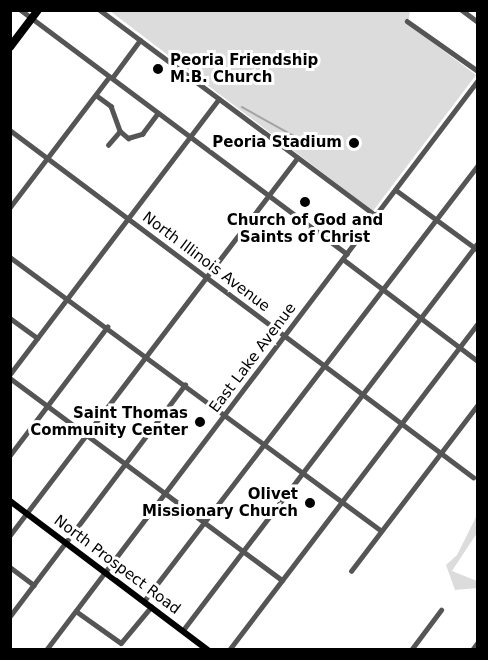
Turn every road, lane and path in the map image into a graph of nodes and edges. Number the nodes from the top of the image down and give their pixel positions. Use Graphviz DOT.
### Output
graph roads {
  1 [pos="21,10"];
  2 [pos="38,10"];
  3 [pos="100,10"];
  4 [pos="462,10"];
  5 [pos="32,19"];
  6 [pos="407,21"];
  7 [pos="477,22"];
  8 [pos="140,40"];
  9 [pos="10,47"];
  10 [pos="477,71"];
  11 [pos="110,78"];
  12 [pos="477,80"];
  13 [pos="96,95"];
  14 [pos="219,99"];
  15 [pos="158,113"];
  16 [pos="10,130"];
  17 [pos="120,130"];
  18 [pos="190,138"];
  19 [pos="108,146"];
  20 [pos="47,158"];
  21 [pos="297,158"];
  22 [pos="477,165"];
  23 [pos="396,190"];
  24 [pos="268,195"];
  25 [pos="10,207"];
  26 [pos="376,216"];
  27 [pos="128,218"];
  28 [pos="436,220"];
  29 [pos="476,247"];
  30 [pos="347,254"];
  31 [pos="10,257"];
  32 [pos="343,260"];
  33 [pos="206,277"];
  34 [pos="382,289"];
  35 [pos="68,298"];
  36 [pos="10,318"];
  37 [pos="420,318"];
  38 [pos="477,323"];
  39 [pos="106,327"];
  40 [pos="285,336"];
  41 [pos="38,338"];
  42 [pos="459,347"];
  43 [pos="146,356"];
  44 [pos="477,361"];
  45 [pos="324,365"];
  46 [pos="10,376"];
  47 [pos="185,385"];
  48 [pos="363,394"];
  49 [pos="477,404"];
  50 [pos="48,406"];
  51 [pos="226,415"];
  52 [pos="401,423"];
  53 [pos="87,435"];
  54 [pos="264,444"];
  55 [pos="440,452"];
  56 [pos="10,455"];
  57 [pos="126,464"];
  58 [pos="303,473"];
  59 [pos="473,477"];
  60 [pos="166,493"];
  61 [pos="10,501"];
  62 [pos="342,502"];
  63 [pos="27,513"];
  64 [pos="205,522"];
  65 [pos="381,531"];
  66 [pos="10,535"];
  67 [pos="66,543"];
  68 [pos="243,550"];
  69 [pos="10,567"];
  70 [pos="351,571"];
  71 [pos="105,572"];
  72 [pos="282,580"];
  73 [pos="34,585"];
  74 [pos="144,601"];
  75 [pos="151,607"];
  76 [pos="441,610"];
  77 [pos="76,611"];
  78 [pos="10,616"];
  79 [pos="183,630"];
  80 [pos="477,643"];
  81 [pos="46,650"];
  82 [pos="208,650"];
  83 [pos="229,650"];
  84 [pos="411,650"];
  85 [pos="472,650"];
  1 -- 5 [label="street"];
  2 -- 5 [label="highway"];
  3 -- 8 [label="street"];
  4 -- 7 [label="street"];
  5 -- 9 [label="highway"];
  5 -- 11 [label="street"];
  6 -- 10 [label="street"];
  8 -- 11 [label="street"];
  8 -- 14 [label="street"];
  11 -- 13 [label="street"];
  11 -- 15 [label="street"];
  12 -- 23 [label="street, East Lake Avenue"];
  13 -- 17 [label="street"];
  13 -- 20 [label="street"];
  14 -- 18 [label="street"];
  14 -- 21 [label="street"];
  15 -- 17 [label="street"];
  15 -- 18 [label="street"];
  16 -- 20 [label="street, North Illinois Avenue"];
  17 -- 19 [label="street"];
  18 -- 24 [label="street"];
  18 -- 27 [label="street"];
  20 -- 25 [label="street"];
  20 -- 27 [label="street, North Illinois Avenue"];
  21 -- 24 [label="street"];
  21 -- 26 [label="street"];
  22 -- 28 [label="street"];
  23 -- 26 [label="street, East Lake Avenue"];
  23 -- 28 [label="street"];
  24 -- 30 [label="street"];
  24 -- 33 [label="street"];
  26 -- 30 [label="street, East Lake Avenue"];
  27 -- 33 [label="street, North Illinois Avenue"];
  27 -- 35 [label="street"];
  28 -- 29 [label="street"];
  28 -- 34 [label="street"];
  29 -- 37 [label="street"];
  30 -- 32 [label="street, East Lake Avenue"];
  31 -- 35 [label="street"];
  32 -- 34 [label="street"];
  32 -- 40 [label="street, East Lake Avenue"];
  33 -- 40 [label="street, North Illinois Avenue"];
  33 -- 43 [label="street"];
  34 -- 37 [label="street"];
  34 -- 45 [label="street"];
  35 -- 39 [label="street"];
  35 -- 41 [label="street"];
  36 -- 41 [label="street"];
  37 -- 42 [label="street"];
  37 -- 48 [label="street"];
  38 -- 42 [label="street"];
  39 -- 43 [label="street"];
  39 -- 50 [label="street"];
  40 -- 45 [label="street, North Illinois Avenue"];
  40 -- 51 [label="street, East Lake Avenue"];
  41 -- 46 [label="street"];
  42 -- 44 [label="street"];
  42 -- 52 [label="street"];
  43 -- 47 [label="street"];
  43 -- 53 [label="street"];
  45 -- 48 [label="street, North Illinois Avenue"];
  45 -- 54 [label="street"];
  46 -- 50 [label="street"];
  47 -- 51 [label="street"];
  47 -- 57 [label="street"];
  48 -- 52 [label="street, North Illinois Avenue"];
  48 -- 58 [label="street"];
  49 -- 55 [label="street"];
  50 -- 53 [label="street"];
  50 -- 56 [label="street"];
  51 -- 54 [label="street"];
  51 -- 60 [label="street, East Lake Avenue"];
  52 -- 55 [label="street, North Illinois Avenue"];
  52 -- 62 [label="street"];
  53 -- 57 [label="street"];
  53 -- 63 [label="street"];
  54 -- 58 [label="street"];
  54 -- 64 [label="street"];
  55 -- 59 [label="street, North Illinois Avenue"];
  55 -- 65 [label="street"];
  57 -- 60 [label="street"];
  57 -- 67 [label="street"];
  58 -- 62 [label="street"];
  58 -- 68 [label="street"];
  60 -- 64 [label="street"];
  60 -- 71 [label="street, East Lake Avenue"];
  61 -- 63 [label="main road, North Prospect Road"];
  62 -- 65 [label="street"];
  62 -- 72 [label="street"];
  63 -- 66 [label="street"];
  63 -- 67 [label="main road, North Prospect Road"];
  64 -- 68 [label="street"];
  64 -- 74 [label="street"];
  65 -- 70 [label="street"];
  67 -- 71 [label="main road, North Prospect Road"];
  67 -- 73 [label="street"];
  68 -- 72 [label="street"];
  68 -- 79 [label="street"];
  69 -- 73 [label="street"];
  71 -- 74 [label="main road, North Prospect Road"];
  71 -- 77 [label="street, East Lake Avenue"];
  72 -- 83 [label="street"];
  73 -- 78 [label="street"];
  74 -- 75 [label="main road, North Prospect Road"];
  75 -- 77 [label="street"];
  75 -- 79 [label="main road, North Prospect Road"];
  76 -- 84 [label="street"];
  77 -- 81 [label="street, East Lake Avenue"];
  79 -- 82 [label="main road, North Prospect Road"];
  80 -- 85 [label="street"];
}
